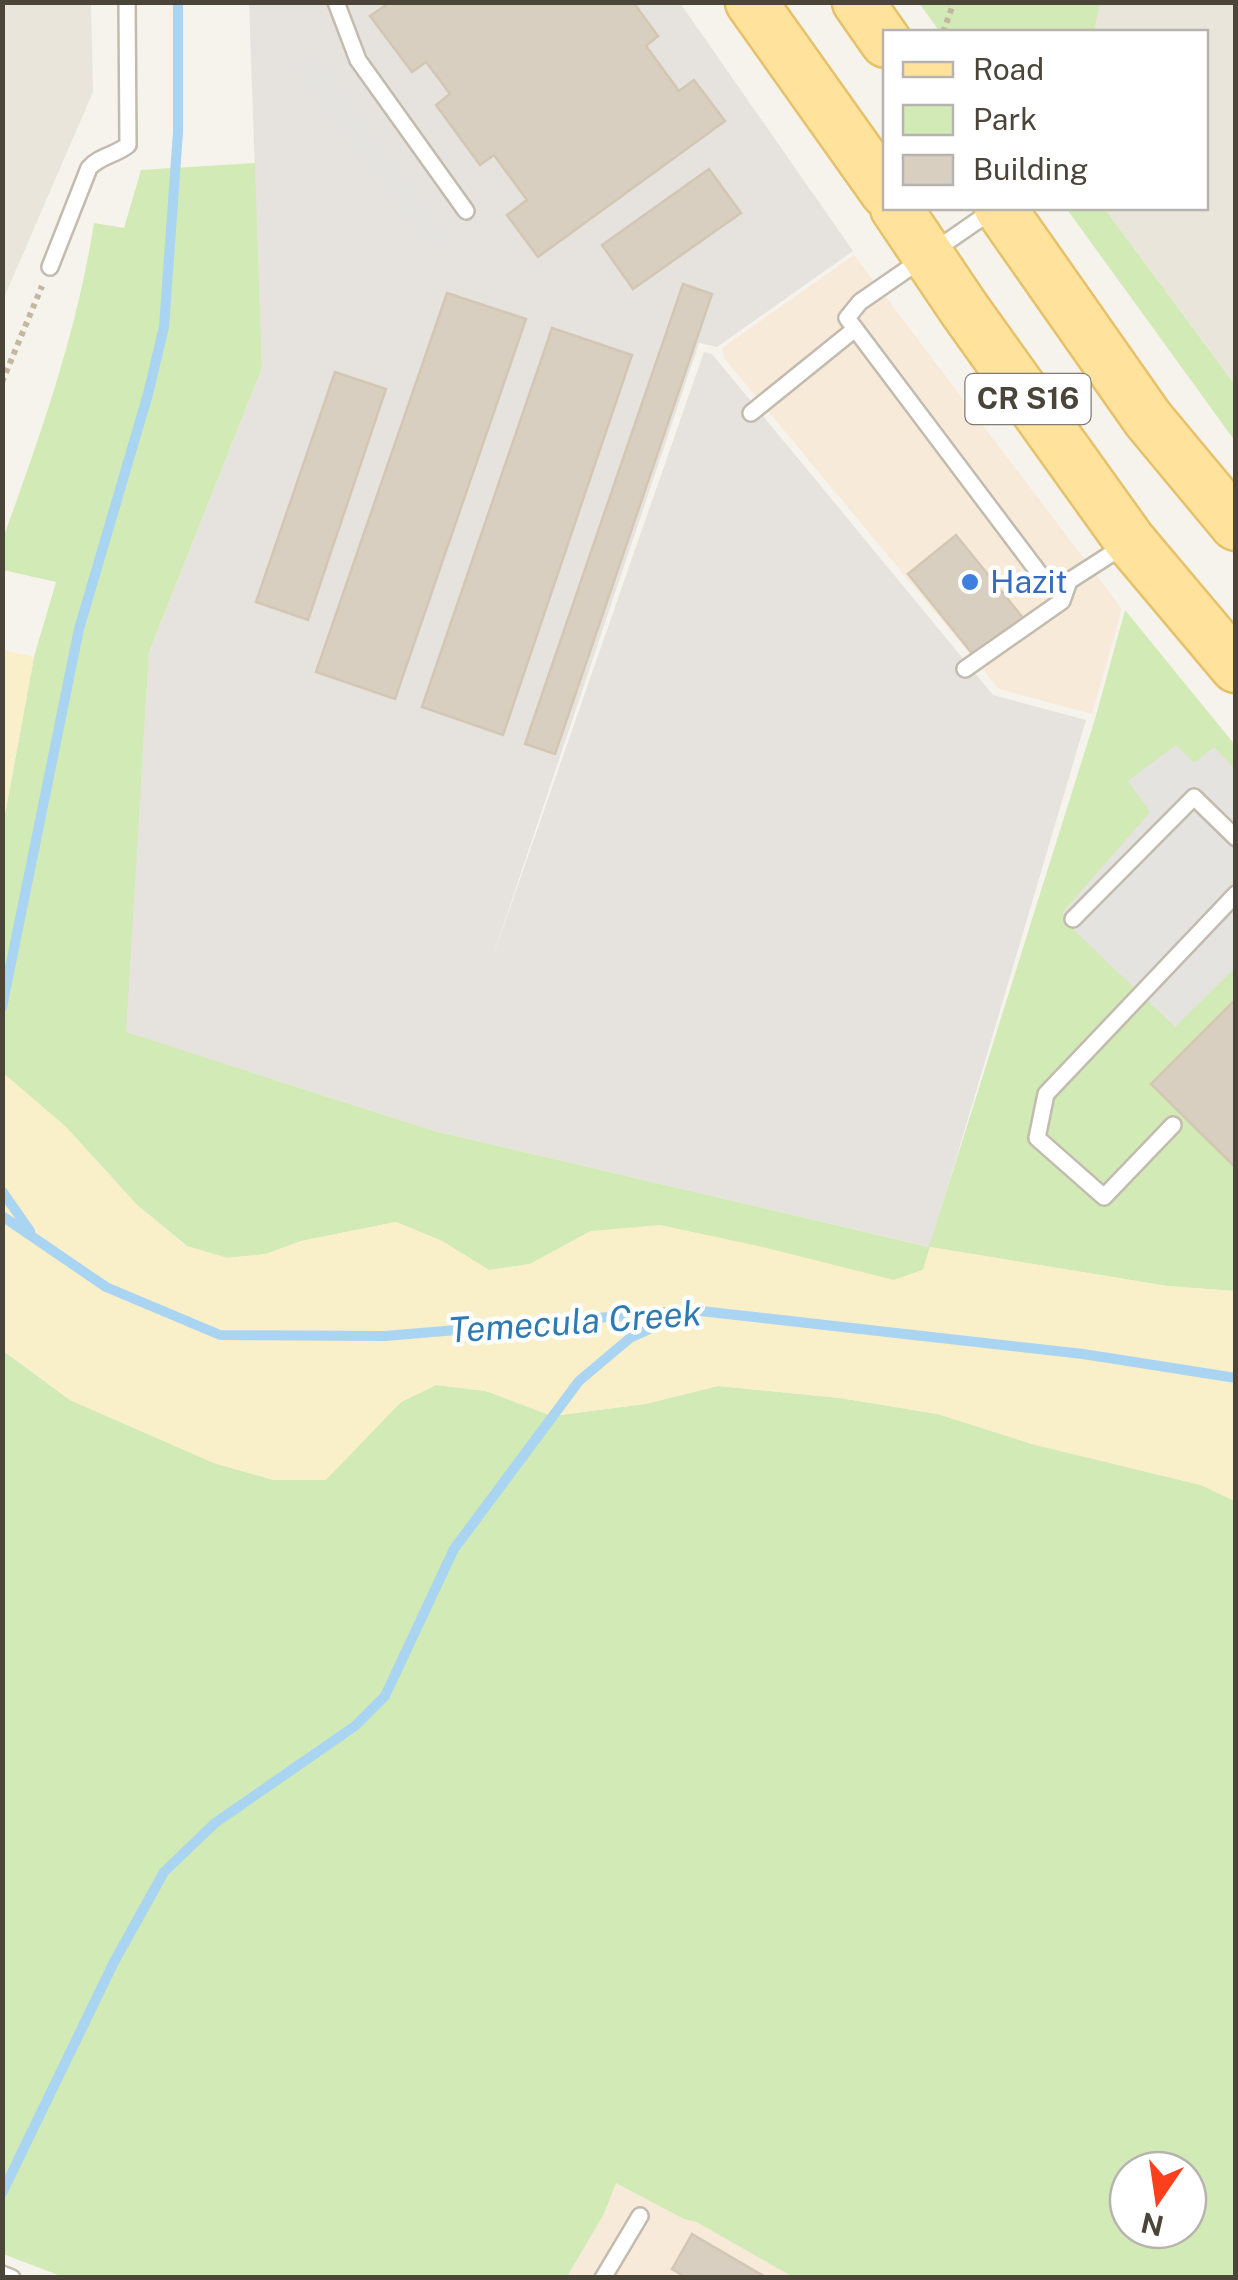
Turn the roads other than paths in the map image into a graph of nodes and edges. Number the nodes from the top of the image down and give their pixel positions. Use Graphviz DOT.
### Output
graph roads {
  1 [pos="127,2"];
  2 [pos="336,2"];
  3 [pos="751,2"];
  4 [pos="858,2"];
  5 [pos="883,38"];
  6 [pos="883,188"];
  7 [pos="897,210"];
  8 [pos="995,210"];
  9 [pos="999,210"];
  10 [pos="466,212"];
  11 [pos="930,255"];
  12 [pos="50,266"];
  13 [pos="855,329"];
  14 [pos="750,413"];
  15 [pos="1236,525"];
  16 [pos="1130,541"];
  17 [pos="1070,581"];
  18 [pos="1236,667"];
  19 [pos="965,669"];
  20 [pos="1236,838"];
  21 [pos="1236,894"];
  22 [pos="1073,919"];
  23 [pos="1172,1126"];
  24 [pos="640,2216"];
  25 [pos="2,2274"];
  26 [pos="12,2278"];
  27 [pos="603,2278"];
  1 -- 12 [label="lane"];
  2 -- 10 [label="lane"];
  3 -- 6 [label="main road"];
  4 -- 5 [label="main road"];
  7 -- 11 [label="main road, CR S16"];
  8 -- 11 [label="lane"];
  9 -- 15 [label="main road, CR S16"];
  11 -- 13 [label="lane"];
  11 -- 16 [label="main road, CR S16"];
  13 -- 14 [label="lane"];
  13 -- 17 [label="lane"];
  16 -- 17 [label="lane"];
  16 -- 18 [label="main road, CR S16"];
  17 -- 19 [label="lane"];
  20 -- 22 [label="lane"];
  21 -- 23 [label="lane"];
  24 -- 27 [label="lane"];
  25 -- 26 [label="lane"];
}
